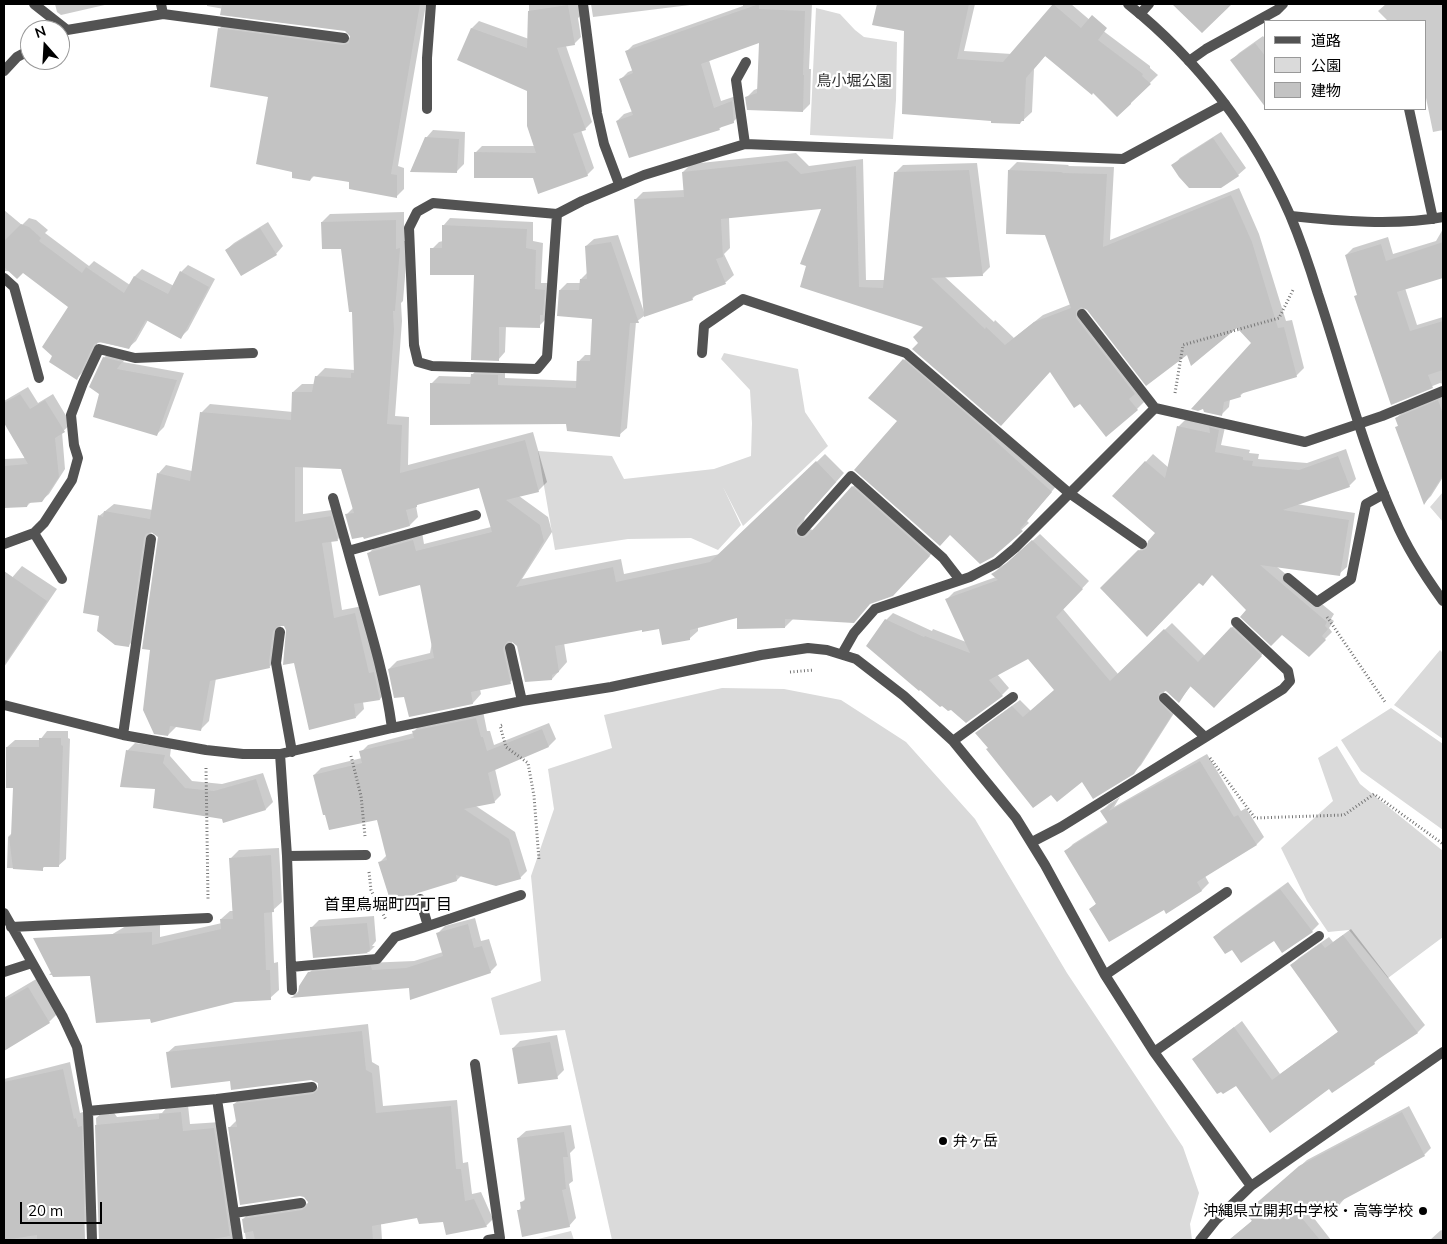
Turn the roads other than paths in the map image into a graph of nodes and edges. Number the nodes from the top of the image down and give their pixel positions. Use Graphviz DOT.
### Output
graph roads {
  1 [pos="34,4"];
  2 [pos="431,4"];
  3 [pos="583,4"];
  4 [pos="1128,4"];
  5 [pos="1150,4"];
  6 [pos="1283,4"];
  7 [pos="162,9"];
  8 [pos="1140,14"];
  9 [pos="51,20"];
  10 [pos="70,31"];
  11 [pos="344,38"];
  12 [pos="20,56"];
  13 [pos="1189,61"];
  14 [pos="746,62"];
  15 [pos="4,71"];
  16 [pos="1225,104"];
  17 [pos="428,109"];
  18 [pos="1409,110"];
  19 [pos="745,144"];
  20 [pos="619,184"];
  21 [pos="557,214"];
  22 [pos="1291,216"];
  23 [pos="1438,218"];
  24 [pos="4,278"];
  25 [pos="1082,314"];
  26 [pos="702,352"];
  27 [pos="253,353"];
  28 [pos="39,378"];
  29 [pos="1443,391"];
  30 [pos="1155,408"];
  31 [pos="1358,423"];
  32 [pos="1069,493"];
  33 [pos="1384,494"];
  34 [pos="333,498"];
  35 [pos="476,515"];
  36 [pos="802,531"];
  37 [pos="34,534"];
  38 [pos="151,539"];
  39 [pos="4,544"];
  40 [pos="1142,544"];
  41 [pos="348,551"];
  42 [pos="1288,578"];
  43 [pos="62,579"];
  44 [pos="960,580"];
  45 [pos="1443,601"];
  46 [pos="1236,622"];
  47 [pos="280,632"];
  48 [pos="510,648"];
  49 [pos="842,654"];
  50 [pos="1013,697"];
  51 [pos="1164,698"];
  52 [pos="522,702"];
  53 [pos="4,705"];
  54 [pos="392,728"];
  55 [pos="123,735"];
  56 [pos="1202,740"];
  57 [pos="953,741"];
  58 [pos="292,752"];
  59 [pos="280,754"];
  60 [pos="1032,842"];
  61 [pos="366,855"];
  62 [pos="287,856"];
  63 [pos="1227,892"];
  64 [pos="521,895"];
  65 [pos="420,899"];
  66 [pos="4,913"];
  67 [pos="208,918"];
  68 [pos="428,926"];
  69 [pos="11,927"];
  70 [pos="1319,936"];
  71 [pos="32,963"];
  72 [pos="291,967"];
  73 [pos="4,972"];
  74 [pos="1105,976"];
  75 [pos="292,990"];
  76 [pos="1154,1052"];
  77 [pos="1443,1052"];
  78 [pos="475,1064"];
  79 [pos="312,1087"];
  80 [pos="217,1099"];
  81 [pos="88,1111"];
  82 [pos="1251,1186"];
  83 [pos="301,1203"];
  84 [pos="234,1213"];
  85 [pos="92,1240"];
  86 [pos="238,1240"];
  87 [pos="488,1240"];
  88 [pos="1200,1240"];
  1 -- 9 [label="street"];
  2 -- 17 [label="street"];
  3 -- 20 [label="street"];
  4 -- 8 [label="street"];
  5 -- 8 [label="street"];
  6 -- 13 [label="street"];
  7 -- 10 [label="street"];
  7 -- 11 [label="street"];
  8 -- 13 [label="street"];
  12 -- 15 [label="street"];
  13 -- 16 [label="street"];
  14 -- 19 [label="street"];
  16 -- 19 [label="street"];
  16 -- 22 [label="street"];
  18 -- 23 [label="street"];
  19 -- 20 [label="street"];
  20 -- 21 [label="street"];
  21 -- 21 [label="street"];
  22 -- 23 [label="street"];
  22 -- 31 [label="street"];
  24 -- 28 [label="street"];
  25 -- 30 [label="street"];
  26 -- 32 [label="street"];
  27 -- 37 [label="street"];
  29 -- 31 [label="street"];
  30 -- 31 [label="street"];
  30 -- 32 [label="street"];
  31 -- 33 [label="street"];
  32 -- 40 [label="street"];
  32 -- 44 [label="street"];
  33 -- 42 [label="street"];
  33 -- 45 [label="street"];
  34 -- 41 [label="street"];
  35 -- 41 [label="street"];
  36 -- 44 [label="street"];
  37 -- 39 [label="street"];
  37 -- 43 [label="street"];
  38 -- 55 [label="street"];
  41 -- 54 [label="street"];
  44 -- 49 [label="street"];
  46 -- 56 [label="street"];
  47 -- 58 [label="street"];
  48 -- 52 [label="street"];
  49 -- 52 [label="street"];
  49 -- 57 [label="street"];
  50 -- 57 [label="street"];
  51 -- 56 [label="street"];
  52 -- 54 [label="street"];
  53 -- 55 [label="street"];
  54 -- 58 [label="street"];
  55 -- 59 [label="street"];
  56 -- 60 [label="street"];
  57 -- 60 [label="street"];
  58 -- 59 [label="street"];
  59 -- 62 [label="street"];
  60 -- 74 [label="street"];
  61 -- 62 [label="street"];
  62 -- 72 [label="street"];
  63 -- 74 [label="street"];
  64 -- 68 [label="street"];
  65 -- 68 [label="street"];
  66 -- 69 [label="street"];
  67 -- 69 [label="street"];
  68 -- 72 [label="street"];
  69 -- 71 [label="street"];
  70 -- 76 [label="street"];
  71 -- 73 [label="street"];
  71 -- 81 [label="street"];
  72 -- 75 [label="street"];
  74 -- 76 [label="street"];
  76 -- 82 [label="street"];
  77 -- 82 [label="street"];
  78 -- 87 [label="street"];
  79 -- 80 [label="street"];
  80 -- 81 [label="street"];
  80 -- 84 [label="street"];
  81 -- 85 [label="street"];
  82 -- 88 [label="street"];
  83 -- 84 [label="street"];
  84 -- 86 [label="street"];
}
